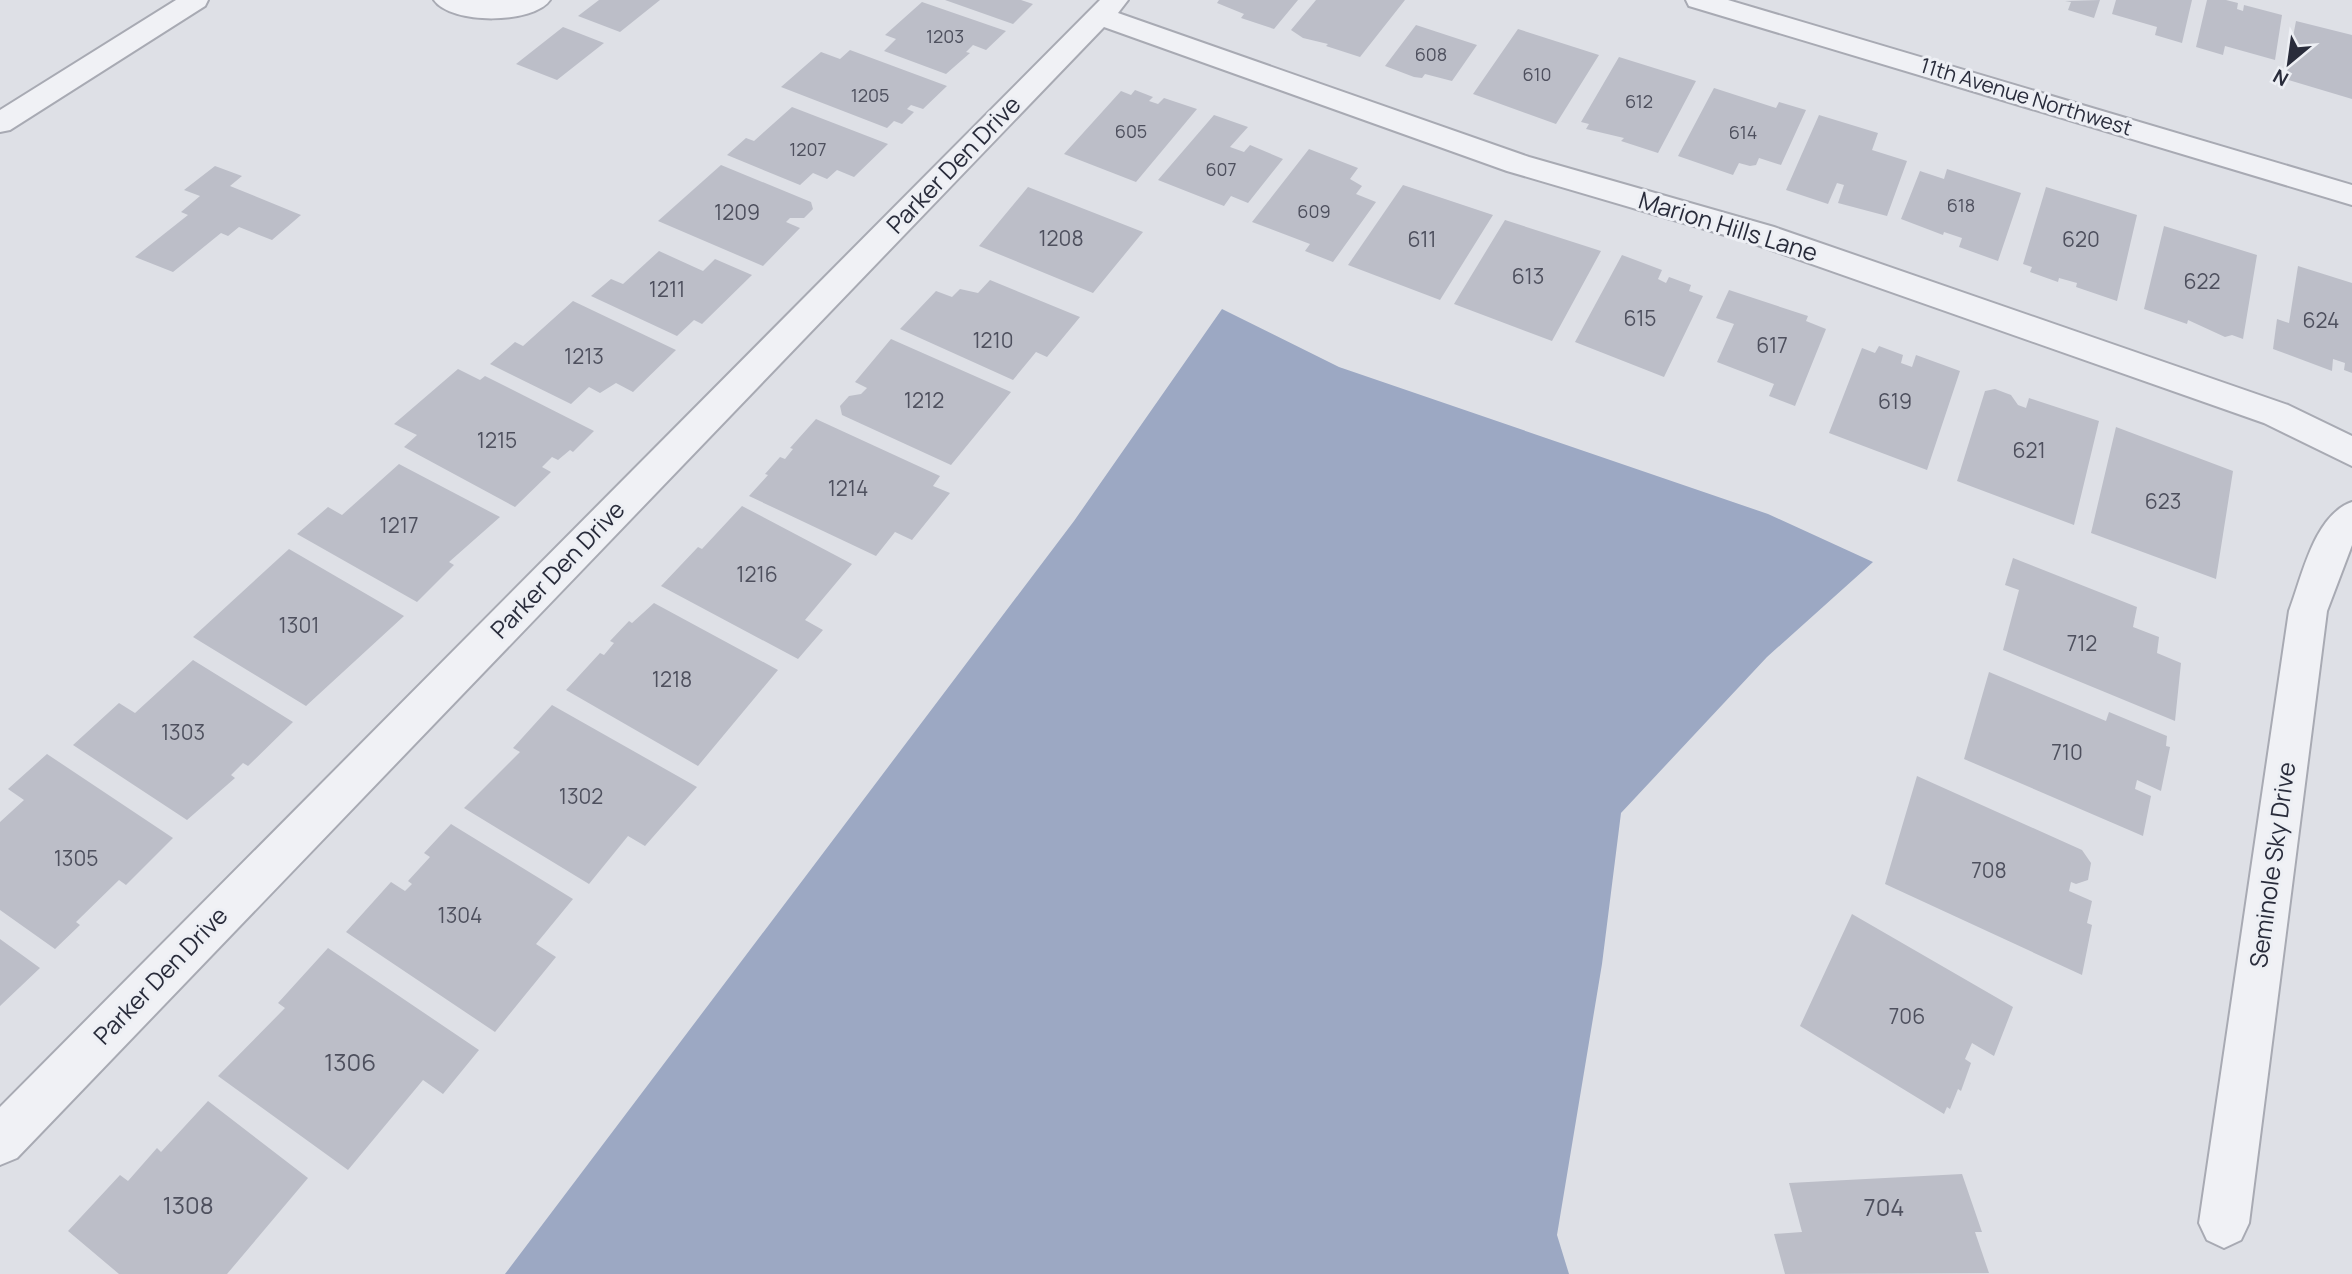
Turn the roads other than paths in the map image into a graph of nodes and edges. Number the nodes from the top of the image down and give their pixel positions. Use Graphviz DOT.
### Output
graph roads {
  1 [pos="195,0"];
  2 [pos="447,0"];
  3 [pos="537,0"];
  4 [pos="1699,0"];
  5 [pos="1107,8"];
  6 [pos="0,123"];
  7 [pos="2352,195"];
  8 [pos="2352,452"];
  9 [pos="2352,517"];
  10 [pos="0,1141"];
  11 [pos="2224,1223"];
  1 -- 6 [label="street"];
  2 -- 3 [label="street"];
  4 -- 7 [label="street, 11th Avenue Northwest"];
  5 -- 8 [label="street, Marion Hills Lane"];
  5 -- 10 [label="street, Parker Den Drive"];
  9 -- 11 [label="street, Seminole Sky Drive"];
}
